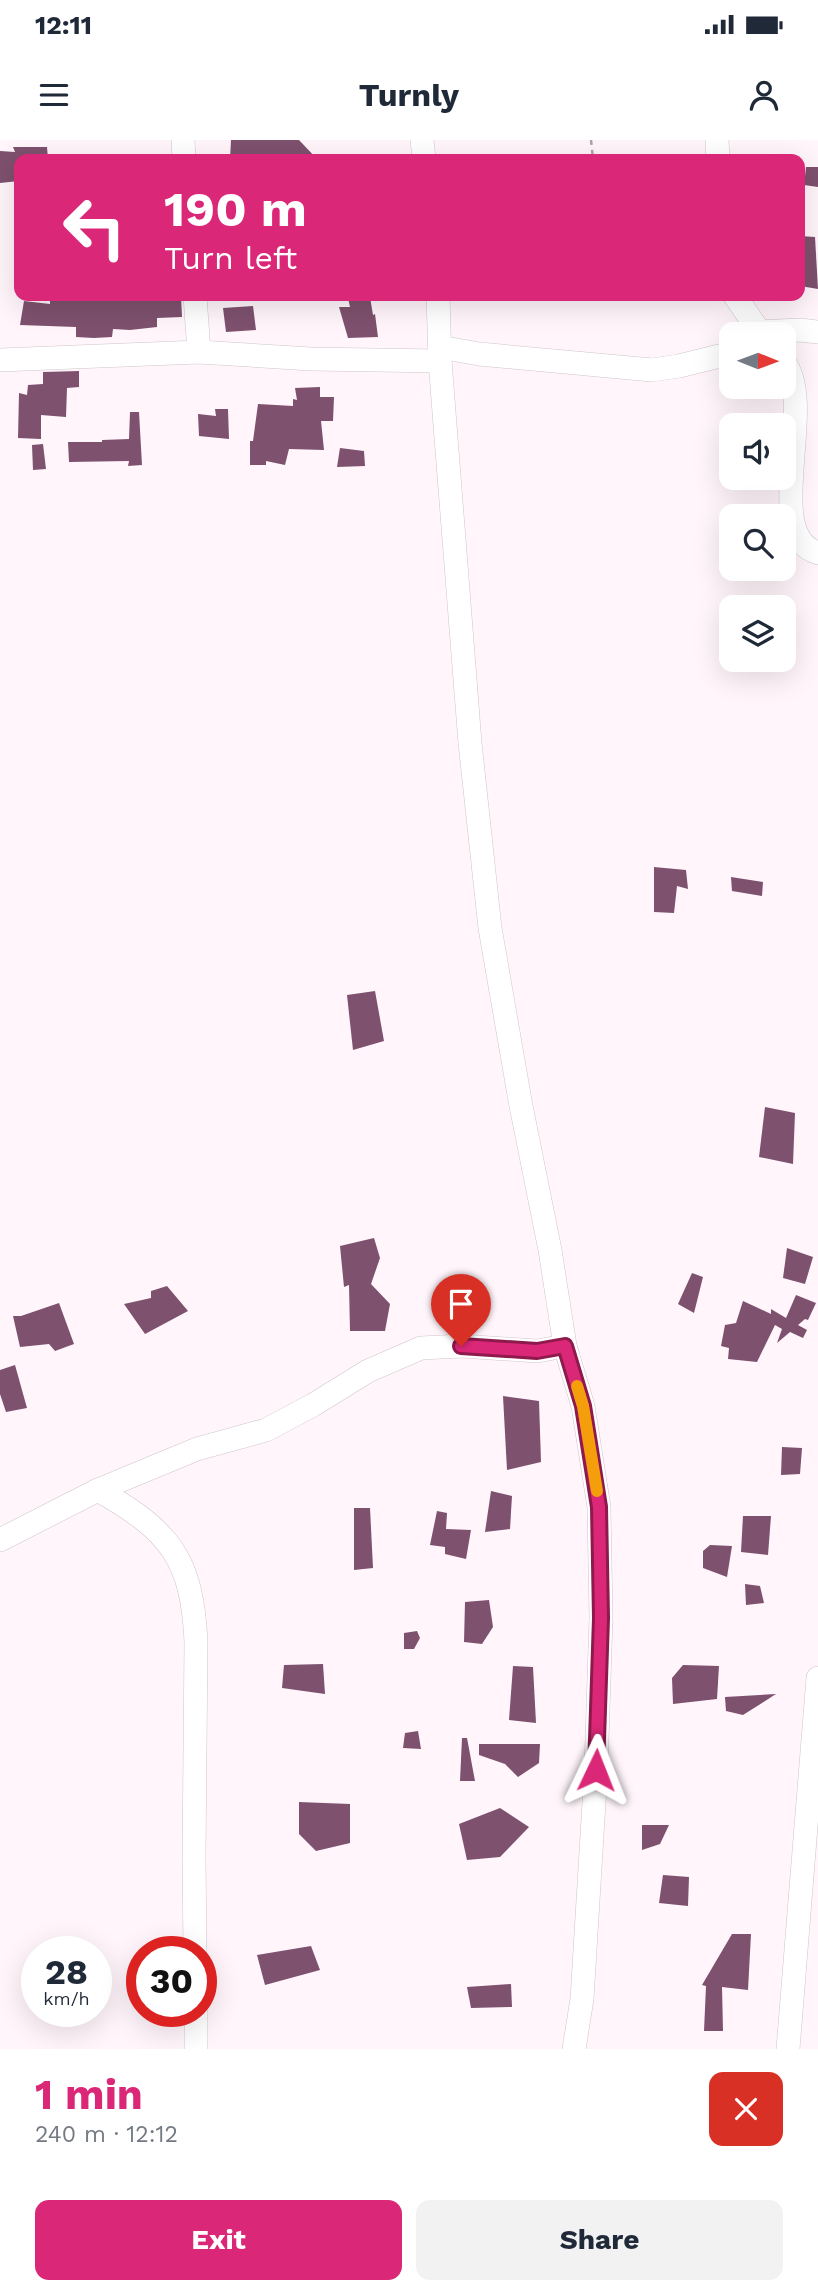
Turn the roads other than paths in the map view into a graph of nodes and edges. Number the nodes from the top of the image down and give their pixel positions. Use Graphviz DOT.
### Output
graph roads {
  1 [pos="195,301"];
  2 [pos="438,301"];
  3 [pos="738,301"];
  4 [pos="753,322"];
  5 [pos="796,330"];
  6 [pos="818,332"];
  7 [pos="199,352"];
  8 [pos="440,354"];
  9 [pos="719,356"];
  10 [pos="0,360"];
  11 [pos="796,383"];
  12 [pos="818,553"];
  13 [pos="565,1346"];
  14 [pos="98,1490"];
  15 [pos="0,1540"];
  16 [pos="818,1678"];
  17 [pos="195,1936"];
  18 [pos="196,2027"];
  19 [pos="196,2049"];
  20 [pos="574,2049"];
  21 [pos="788,2049"];
  1 -- 7 [label="street"];
  2 -- 8 [label="street"];
  3 -- 4 [label="street"];
  5 -- 6 [label="street"];
  7 -- 8 [label="street"];
  7 -- 10 [label="street"];
  8 -- 9 [label="street"];
  8 -- 13 [label="street"];
  11 -- 12 [label="street"];
  13 -- 14 [label="street"];
  13 -- 20 [label="street"];
  14 -- 15 [label="street"];
  14 -- 17 [label="street"];
  16 -- 21 [label="street"];
  18 -- 19 [label="street"];
}
